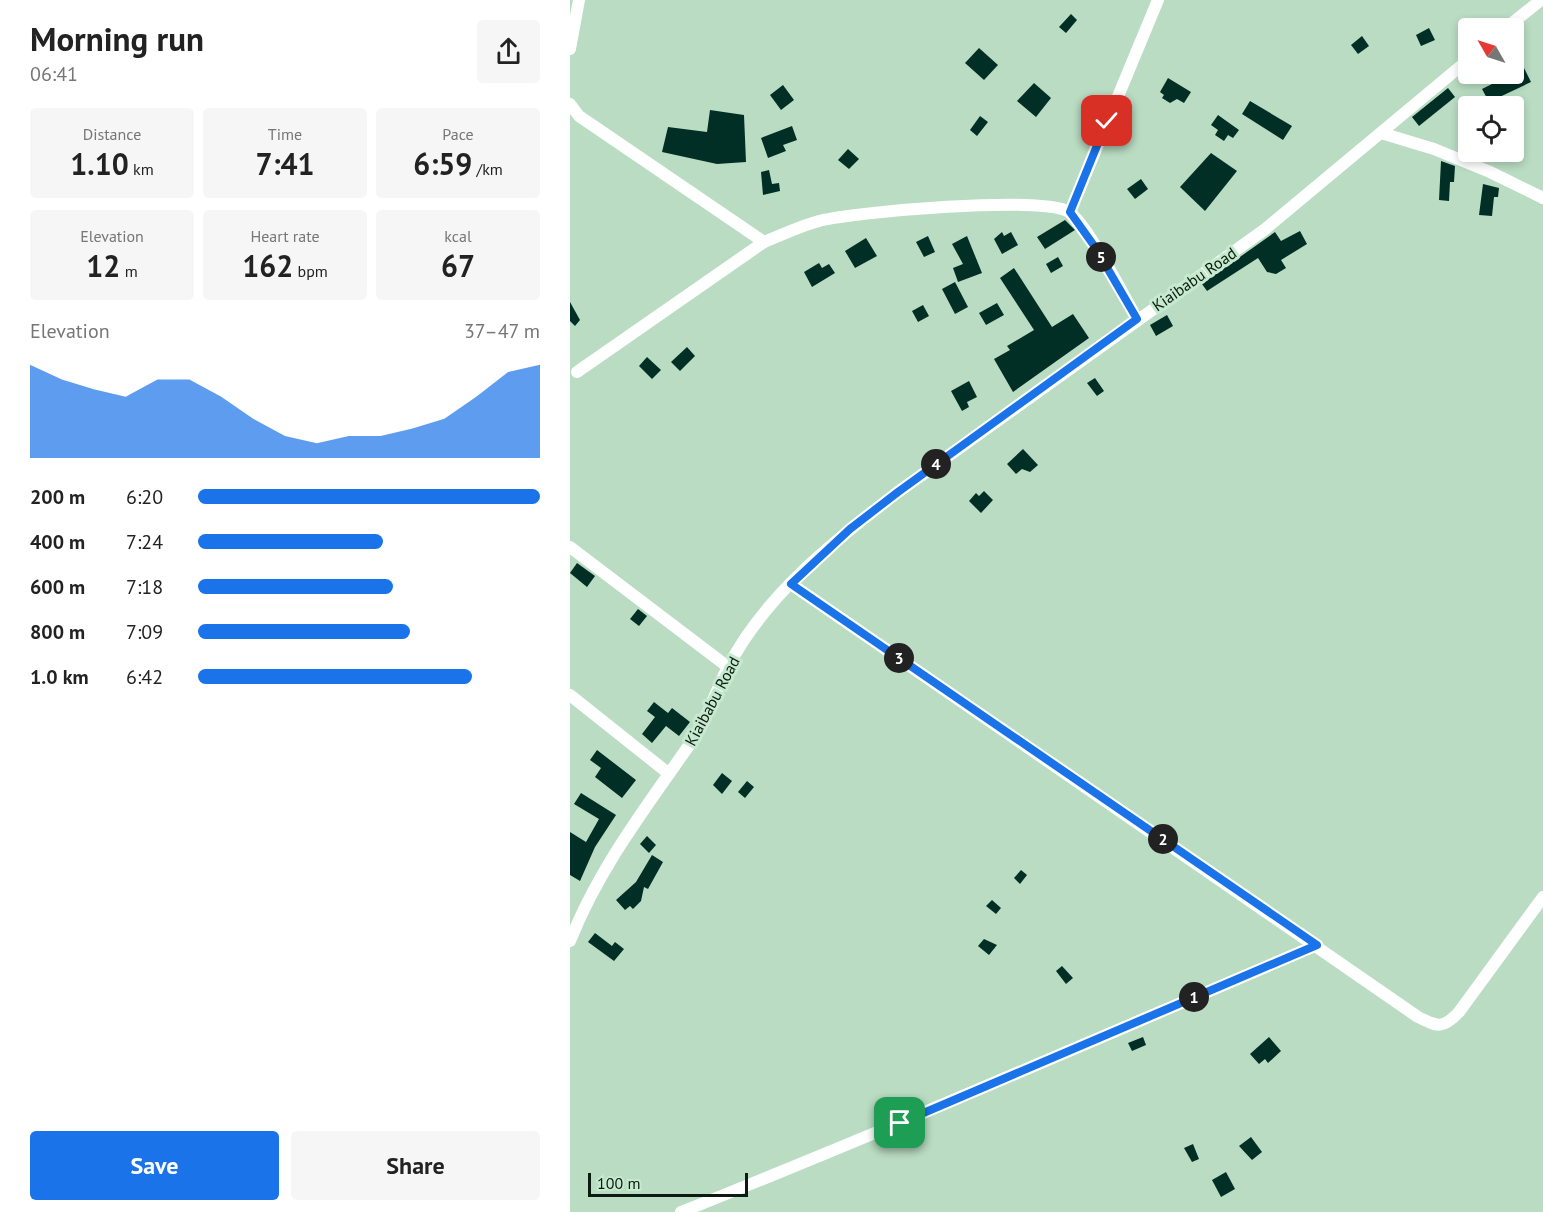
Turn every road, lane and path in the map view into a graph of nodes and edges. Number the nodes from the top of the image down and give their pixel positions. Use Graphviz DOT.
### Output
graph roads {
  1 [pos="579,0"];
  2 [pos="1158,0"];
  3 [pos="1541,0"];
  4 [pos="1518,18"];
  5 [pos="570,49"];
  6 [pos="1458,68"];
  7 [pos="570,104"];
  8 [pos="1381,133"];
  9 [pos="1543,198"];
  10 [pos="1070,212"];
  11 [pos="764,242"];
  12 [pos="1137,319"];
  13 [pos="577,372"];
  14 [pos="570,547"];
  15 [pos="791,584"];
  16 [pos="728,667"];
  17 [pos="570,695"];
  18 [pos="668,773"];
  19 [pos="1543,897"];
  20 [pos="570,941"];
  21 [pos="1317,945"];
  22 [pos="681,1212"];
  1 -- 5 [label="street"];
  2 -- 10 [label="street"];
  3 -- 4 [label="street"];
  6 -- 8 [label="street, Kiaibabu Road"];
  7 -- 11 [label="street"];
  8 -- 9 [label="street"];
  8 -- 12 [label="street, Kiaibabu Road"];
  10 -- 11 [label="street"];
  10 -- 12 [label="street"];
  11 -- 13 [label="street"];
  12 -- 15 [label="street, Kiaibabu Road"];
  14 -- 16 [label="street"];
  15 -- 16 [label="street, Kiaibabu Road"];
  15 -- 21 [label="street"];
  16 -- 18 [label="street, Kiaibabu Road"];
  17 -- 18 [label="street"];
  18 -- 20 [label="street, Kiaibabu Road"];
  19 -- 21 [label="street"];
  21 -- 22 [label="street"];
}
